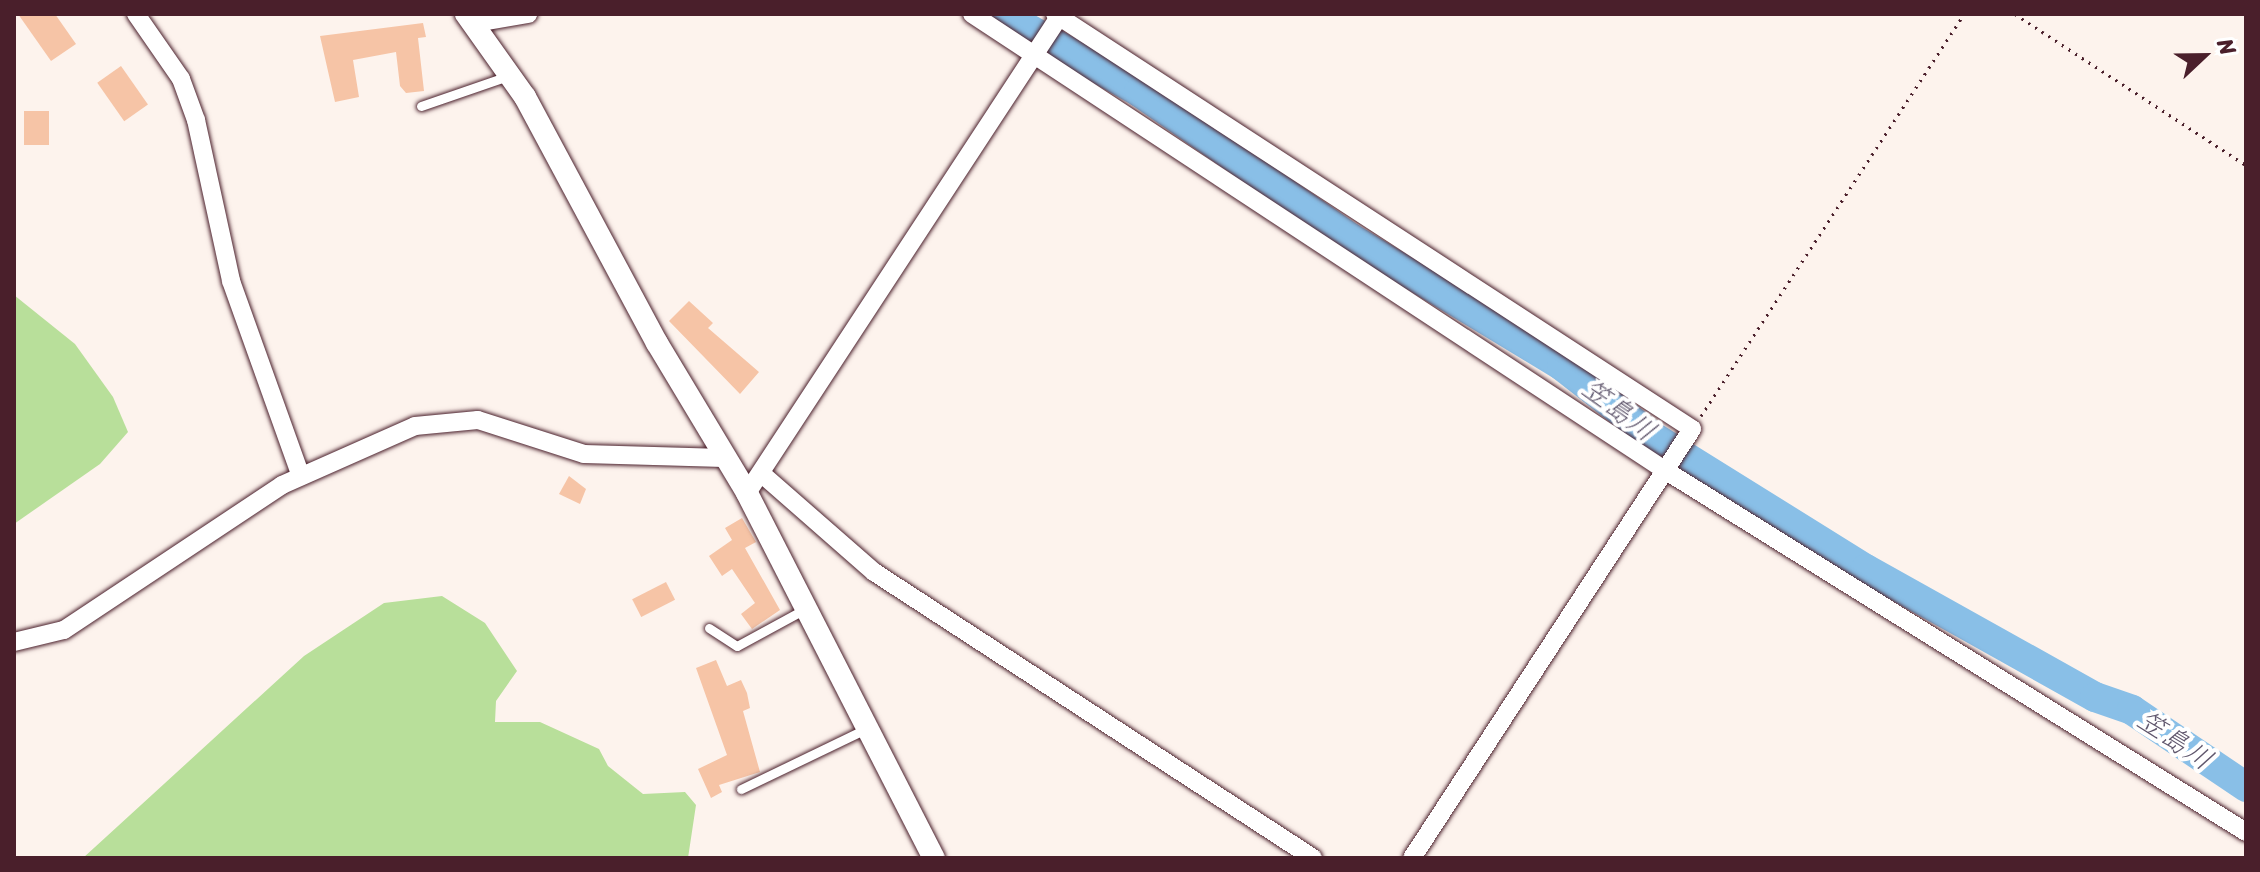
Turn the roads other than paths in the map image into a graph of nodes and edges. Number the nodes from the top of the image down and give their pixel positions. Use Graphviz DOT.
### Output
graph roads {
  1 [pos="136,14"];
  2 [pos="528,14"];
  3 [pos="972,14"];
  4 [pos="1059,15"];
  5 [pos="471,19"];
  6 [pos="1036,57"];
  7 [pos="511,75"];
  8 [pos="421,106"];
  9 [pos="724,458"];
  10 [pos="1663,469"];
  11 [pos="762,474"];
  12 [pos="301,476"];
  13 [pos="747,493"];
  14 [pos="807,608"];
  15 [pos="709,628"];
  16 [pos="14,642"];
  17 [pos="868,728"];
  18 [pos="741,789"];
  19 [pos="2246,832"];
  20 [pos="934,858"];
  21 [pos="1313,858"];
  22 [pos="1412,858"];
  1 -- 12 [label="street"];
  2 -- 5 [label="street"];
  3 -- 6 [label="street"];
  4 -- 6 [label="street"];
  4 -- 10 [label="street"];
  5 -- 7 [label="street"];
  6 -- 10 [label="street"];
  6 -- 11 [label="street"];
  7 -- 8 [label="lane"];
  7 -- 9 [label="street"];
  9 -- 12 [label="street"];
  9 -- 13 [label="street"];
  10 -- 19 [label="street"];
  10 -- 22 [label="street"];
  11 -- 13 [label="street"];
  11 -- 21 [label="street"];
  12 -- 16 [label="street"];
  13 -- 14 [label="street"];
  14 -- 15 [label="lane"];
  14 -- 17 [label="street"];
  17 -- 18 [label="lane"];
  17 -- 20 [label="street"];
}
